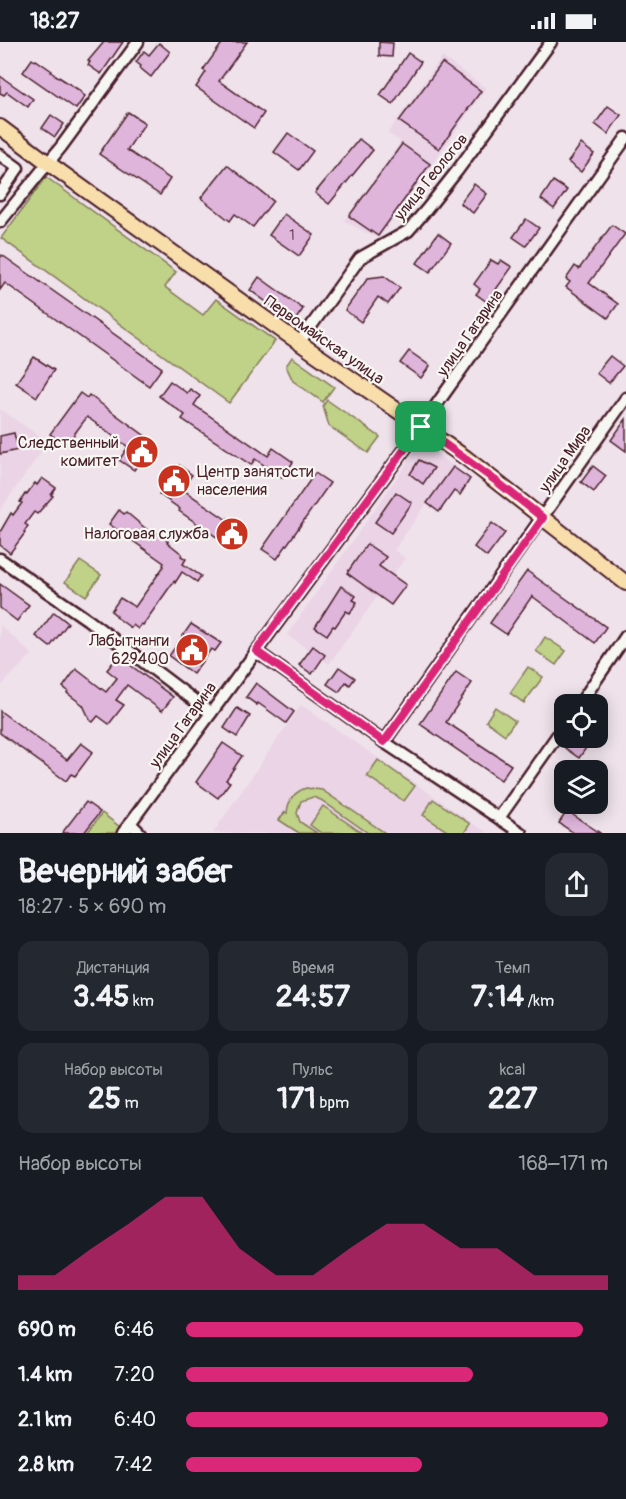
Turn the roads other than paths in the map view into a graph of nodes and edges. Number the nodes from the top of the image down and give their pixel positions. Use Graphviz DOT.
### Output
graph roads {
  1 [pos="138,42"];
  2 [pos="551,42"];
  3 [pos="0,127"];
  4 [pos="626,138"];
  5 [pos="0,156"];
  6 [pos="48,163"];
  7 [pos="0,194"];
  8 [pos="0,222"];
  9 [pos="299,344"];
  10 [pos="626,398"];
  11 [pos="421,427"];
  12 [pos="543,518"];
  13 [pos="0,559"];
  14 [pos="626,583"];
  15 [pos="626,636"];
  16 [pos="256,651"];
  17 [pos="586,694"];
  18 [pos="211,713"];
  19 [pos="554,740"];
  20 [pos="384,742"];
  21 [pos="499,818"];
  22 [pos="130,824"];
  23 [pos="123,833"];
  24 [pos="140,833"];
  25 [pos="520,833"];
  1 -- 6 [label="street"];
  2 -- 9 [label="street, улица Геологов"];
  3 -- 6 [label="main road, Первомайская улица"];
  4 -- 11 [label="street, улица Гагарина"];
  5 -- 7 [label="street"];
  6 -- 8 [label="street"];
  6 -- 9 [label="main road, Первомайская улица"];
  9 -- 11 [label="main road, Первомайская улица"];
  10 -- 12 [label="street, улица Мира"];
  11 -- 12 [label="main road, Первомайская улица"];
  11 -- 16 [label="street, улица Гагарина"];
  12 -- 14 [label="main road, Первомайская улица"];
  12 -- 20 [label="street, улица Мира"];
  13 -- 18 [label="street"];
  15 -- 17 [label="street"];
  16 -- 18 [label="street, улица Гагарина"];
  16 -- 20 [label="street"];
  18 -- 22 [label="street, улица Гагарина"];
  19 -- 21 [label="street"];
  20 -- 21 [label="street"];
  21 -- 25 [label="street"];
  22 -- 23 [label="street, улица Гагарина"];
  22 -- 24 [label="street"];
}
